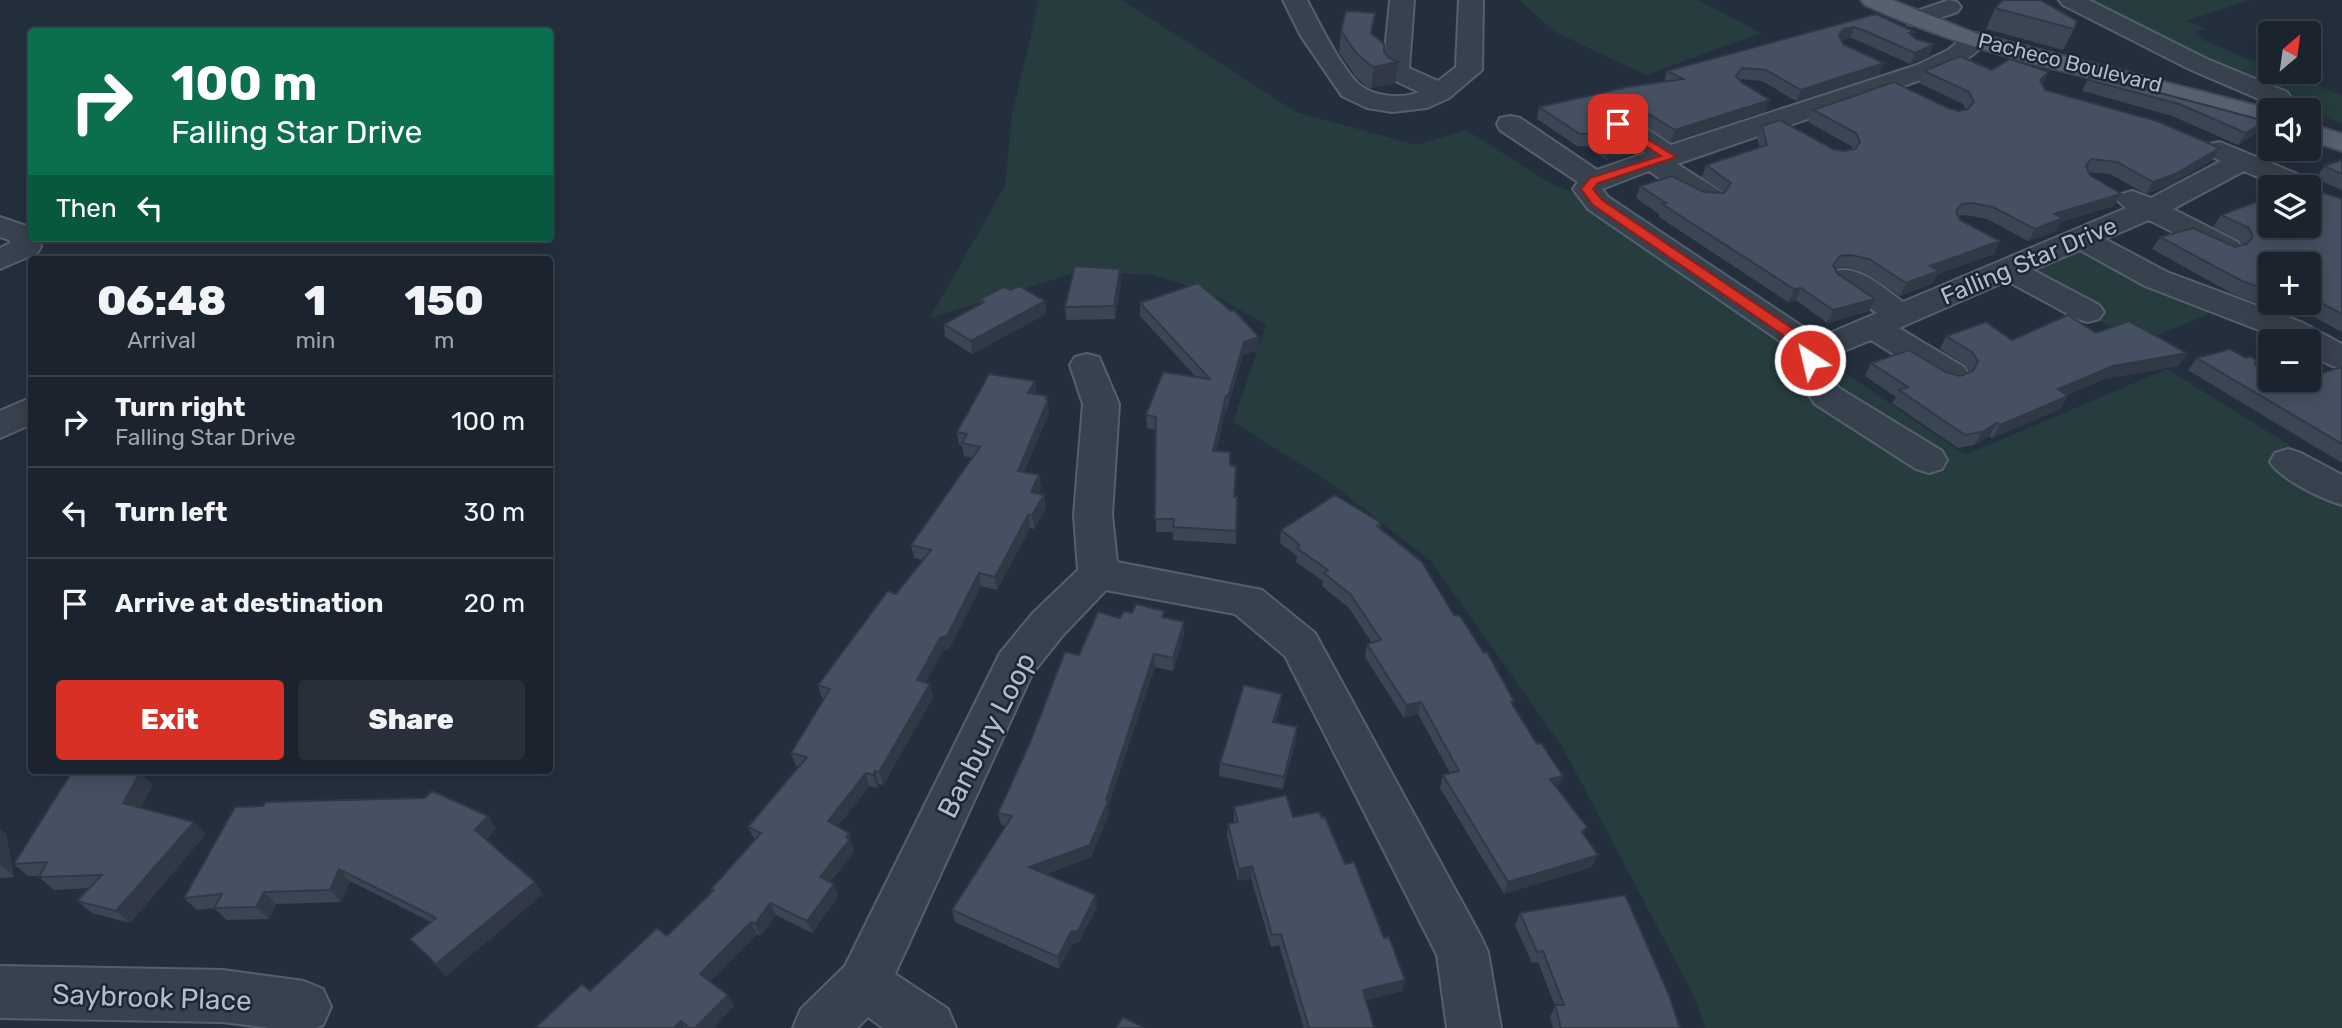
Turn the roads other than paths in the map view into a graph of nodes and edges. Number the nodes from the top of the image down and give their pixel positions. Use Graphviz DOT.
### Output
graph roads {
  1 [pos="1295,0"];
  2 [pos="1402,0"];
  3 [pos="1471,0"];
  4 [pos="1873,0"];
  5 [pos="2071,0"];
  6 [pos="1949,7"];
  7 [pos="1916,19"];
  8 [pos="1975,40"];
  9 [pos="1873,59"];
  10 [pos="1900,79"];
  11 [pos="1440,92"];
  12 [pos="1760,94"];
  13 [pos="2278,98"];
  14 [pos="1928,100"];
  15 [pos="2258,114"];
  16 [pos="1793,123"];
  17 [pos="1510,124"];
  18 [pos="1618,124"];
  19 [pos="2321,136"];
  20 [pos="2196,139"];
  21 [pos="2342,143"];
  22 [pos="1662,159"];
  23 [pos="2243,160"];
  24 [pos="2276,175"];
  25 [pos="2105,186"];
  26 [pos="1596,192"];
  27 [pos="1710,197"];
  28 [pos="2147,210"];
  29 [pos="0,226"];
  30 [pos="2081,238"];
  31 [pos="2227,248"];
  32 [pos="2014,257"];
  33 [pos="0,260"];
  34 [pos="1846,278"];
  35 [pos="2088,312"];
  36 [pos="1887,321"];
  37 [pos="1809,346"];
  38 [pos="2324,353"];
  39 [pos="1087,365"];
  40 [pos="1952,375"];
  41 [pos="28,410"];
  42 [pos="0,426"];
  43 [pos="1929,460"];
  44 [pos="2288,462"];
  45 [pos="2342,492"];
  46 [pos="1098,574"];
  47 [pos="864,984"];
  48 [pos="0,992"];
  49 [pos="304,1007"];
  50 [pos="820,1028"];
  51 [pos="929,1028"];
  52 [pos="1474,1028"];
  1 -- 11 [label="street"];
  2 -- 11 [label="street"];
  3 -- 11 [label="street"];
  4 -- 7 [label="main road, Pacheco Boulevard"];
  5 -- 13 [label="street"];
  6 -- 7 [label="street"];
  7 -- 8 [label="main road, Pacheco Boulevard"];
  8 -- 10 [label="street"];
  8 -- 15 [label="main road, Pacheco Boulevard"];
  9 -- 10 [label="street"];
  10 -- 14 [label="street"];
  10 -- 16 [label="street"];
  12 -- 16 [label="street"];
  16 -- 22 [label="street"];
  17 -- 26 [label="street"];
  18 -- 22 [label="street"];
  19 -- 21 [label="main road"];
  20 -- 23 [label="street"];
  22 -- 26 [label="street"];
  22 -- 27 [label="street"];
  23 -- 24 [label="street"];
  23 -- 28 [label="street, Falling Star Drive"];
  25 -- 28 [label="street"];
  26 -- 37 [label="street"];
  28 -- 30 [label="street, Falling Star Drive"];
  28 -- 31 [label="street"];
  29 -- 33 [label="street"];
  30 -- 32 [label="street, Falling Star Drive"];
  30 -- 38 [label="street"];
  32 -- 35 [label="street"];
  32 -- 36 [label="street, Falling Star Drive"];
  34 -- 36 [label="street"];
  36 -- 37 [label="street, Falling Star Drive"];
  36 -- 40 [label="street"];
  37 -- 43 [label="street"];
  39 -- 46 [label="street"];
  41 -- 42 [label="street"];
  44 -- 45 [label="street"];
  46 -- 47 [label="street, Banbury Loop"];
  46 -- 52 [label="street"];
  47 -- 50 [label="street, Banbury Loop"];
  47 -- 51 [label="street"];
  48 -- 49 [label="street, Saybrook Place"];
}
